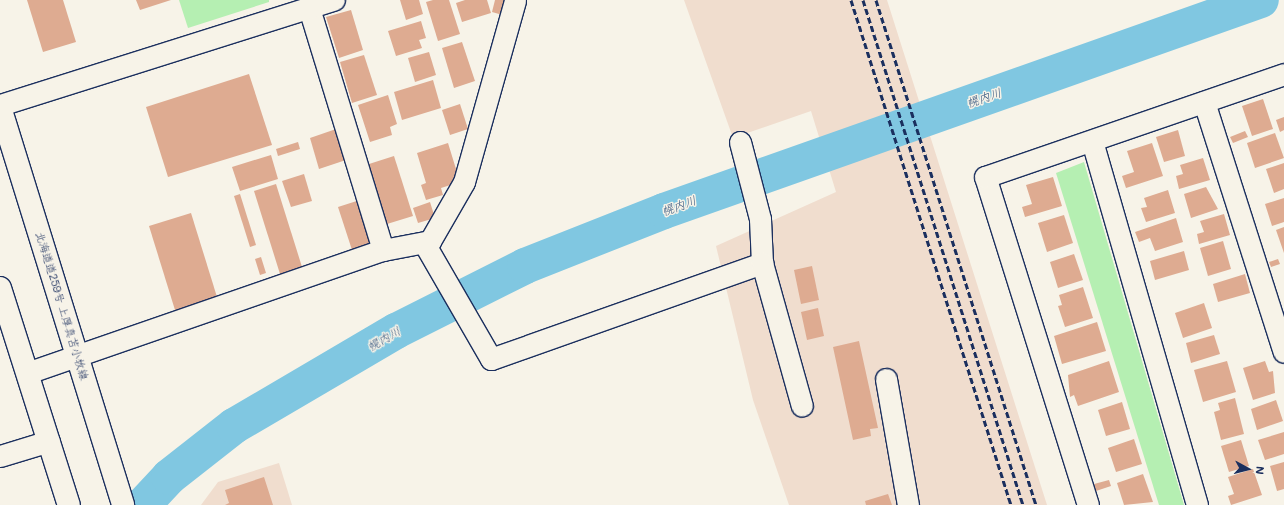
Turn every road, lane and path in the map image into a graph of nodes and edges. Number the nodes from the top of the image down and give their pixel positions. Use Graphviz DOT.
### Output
graph roads {
  1 [pos="334,0"];
  2 [pos="515,0"];
  3 [pos="309,8"];
  4 [pos="1284,74"];
  5 [pos="1204,102"];
  6 [pos="0,106"];
  7 [pos="1092,141"];
  8 [pos="740,142"];
  9 [pos="429,248"];
  10 [pos="383,250"];
  11 [pos="762,263"];
  12 [pos="0,288"];
  13 [pos="1284,352"];
  14 [pos="77,355"];
  15 [pos="27,373"];
  16 [pos="886,378"];
  17 [pos="802,406"];
  18 [pos="49,441"];
  19 [pos="0,456"];
  20 [pos="69,505"];
  21 [pos="123,505"];
  22 [pos="908,505"];
  23 [pos="1088,505"];
  24 [pos="1198,505"];
  1 -- 3 [label="street"];
  2 -- 9 [label="street"];
  3 -- 6 [label="street"];
  3 -- 10 [label="street"];
  4 -- 5 [label="street"];
  5 -- 7 [label="street"];
  5 -- 13 [label="street"];
  6 -- 14 [label="main road, 北海道道259号 上厚真苫小牧線"];
  7 -- 23 [label="street"];
  7 -- 24 [label="street"];
  8 -- 11 [label="street"];
  9 -- 10 [label="street"];
  9 -- 11 [label="street"];
  10 -- 14 [label="street"];
  11 -- 17 [label="street"];
  12 -- 15 [label="main road"];
  14 -- 15 [label="street"];
  14 -- 21 [label="main road, 北海道道259号 上厚真苫小牧線"];
  15 -- 18 [label="main road"];
  16 -- 22 [label="street"];
  18 -- 19 [label="street"];
  18 -- 20 [label="main road"];
}
